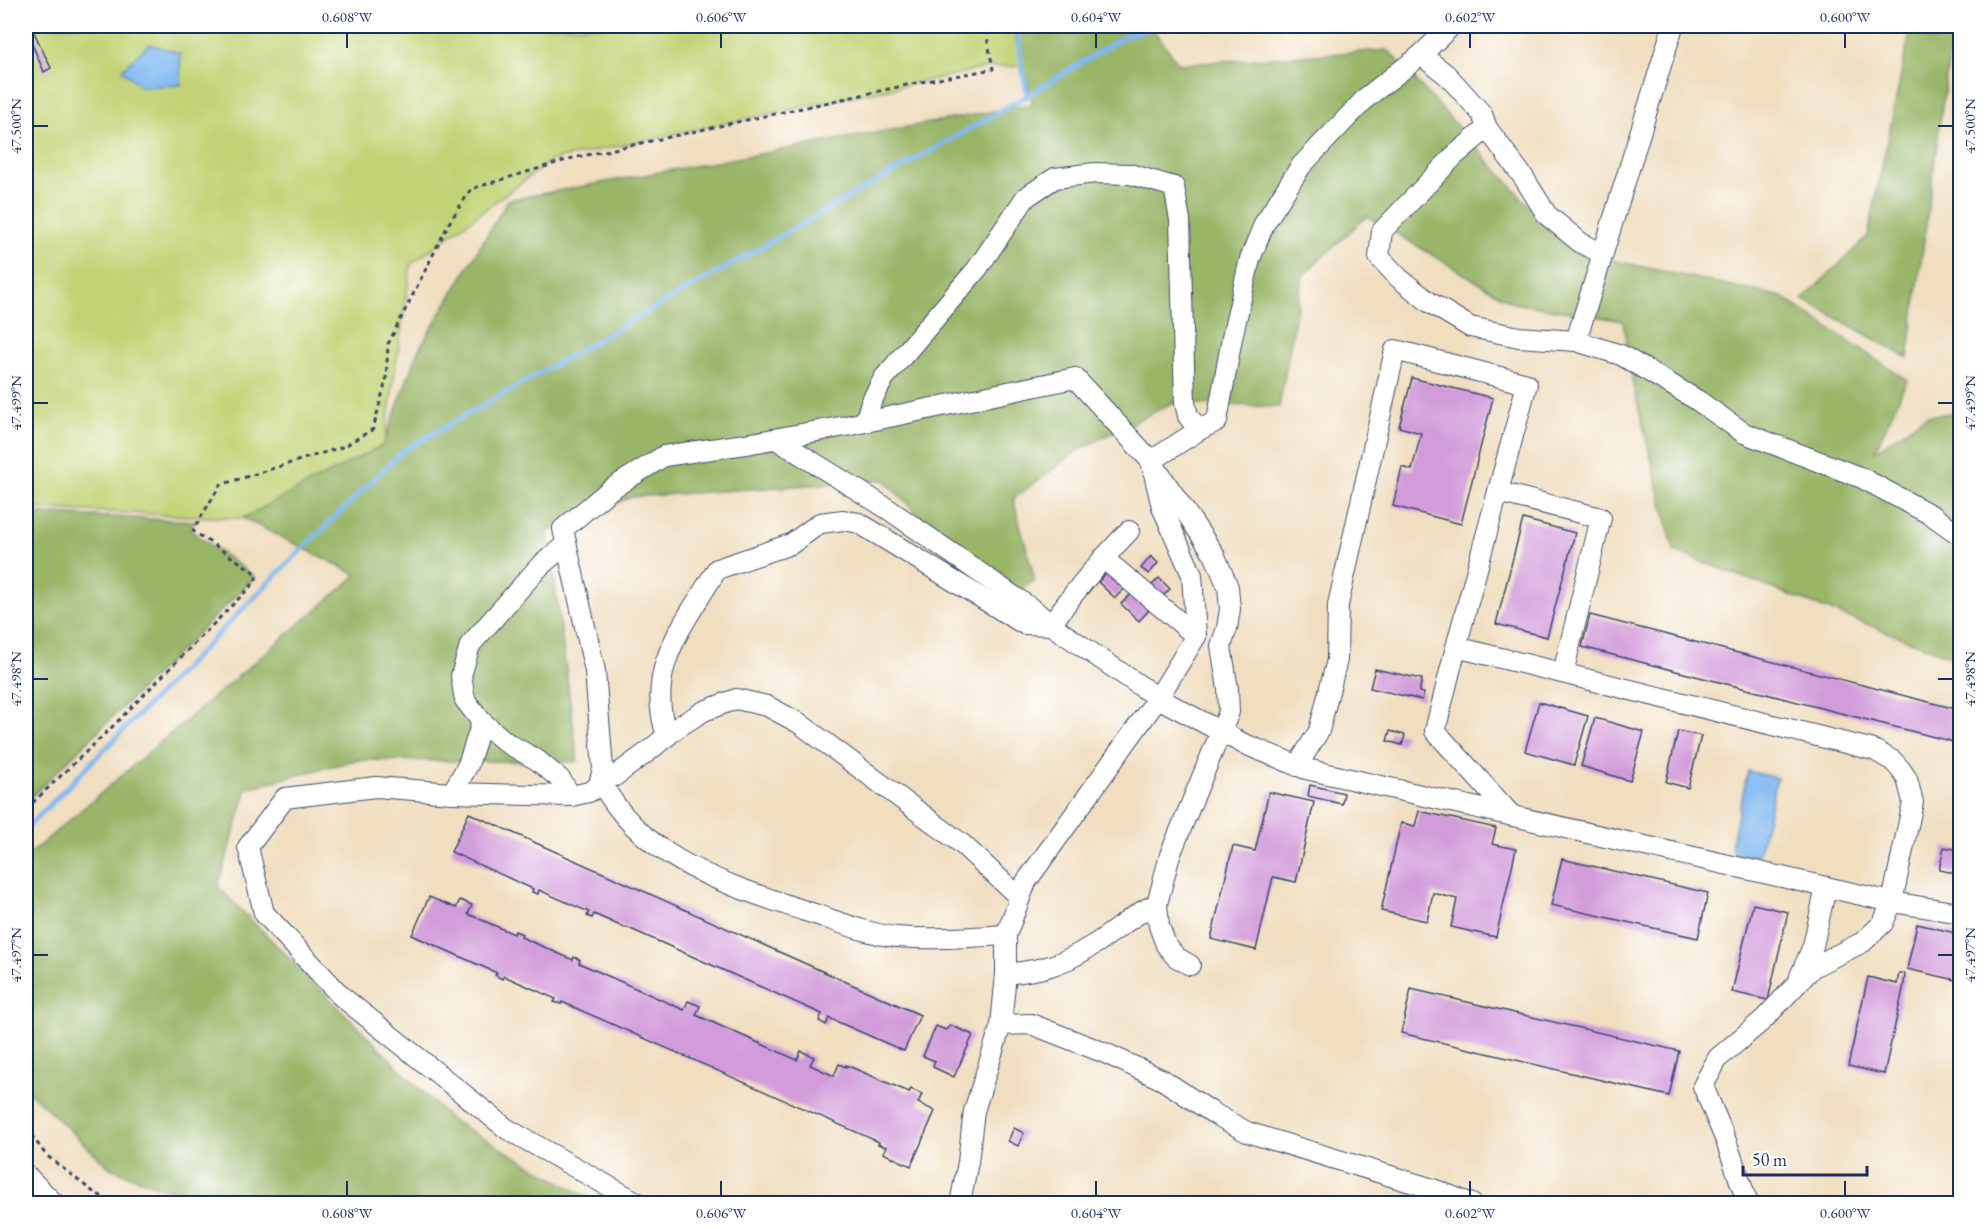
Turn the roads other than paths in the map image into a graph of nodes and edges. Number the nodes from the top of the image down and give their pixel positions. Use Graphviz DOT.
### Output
graph roads {
  1 [pos="1450,26"];
  2 [pos="1673,26"];
  3 [pos="1421,55"];
  4 [pos="1487,128"];
  5 [pos="1603,254"];
  6 [pos="1576,341"];
  7 [pos="865,422"];
  8 [pos="1199,430"];
  9 [pos="776,439"];
  10 [pos="1151,461"];
  11 [pos="1498,492"];
  12 [pos="1129,531"];
  13 [pos="1960,535"];
  14 [pos="566,544"];
  15 [pos="1103,558"];
  16 [pos="1051,625"];
  17 [pos="1196,636"];
  18 [pos="1456,647"];
  19 [pos="1563,673"];
  20 [pos="1158,698"];
  21 [pos="482,722"];
  22 [pos="1220,733"];
  23 [pos="667,736"];
  24 [pos="1297,766"];
  25 [pos="600,780"];
  26 [pos="452,793"];
  27 [pos="571,796"];
  28 [pos="1512,816"];
  29 [pos="1826,887"];
  30 [pos="1019,897"];
  31 [pos="1892,902"];
  32 [pos="1157,903"];
  33 [pos="1960,913"];
  34 [pos="1006,935"];
  35 [pos="1190,965"];
  36 [pos="1006,974"];
  37 [pos="1794,987"];
  38 [pos="1001,1025"];
  39 [pos="26,1175"];
  40 [pos="55,1203"];
  41 [pos="640,1203"];
  42 [pos="960,1203"];
  43 [pos="1472,1203"];
  44 [pos="1748,1203"];
  1 -- 3 [label="street"];
  2 -- 5 [label="street"];
  3 -- 4 [label="street"];
  3 -- 8 [label="street"];
  4 -- 5 [label="street"];
  4 -- 6 [label="street"];
  5 -- 6 [label="street"];
  6 -- 13 [label="street"];
  7 -- 8 [label="street"];
  7 -- 9 [label="street"];
  7 -- 10 [label="street"];
  8 -- 10 [label="street"];
  9 -- 14 [label="street"];
  9 -- 16 [label="street"];
  10 -- 17 [label="street"];
  10 -- 22 [label="street"];
  11 -- 18 [label="street"];
  11 -- 19 [label="street"];
  11 -- 24 [label="street"];
  12 -- 15 [label="street"];
  14 -- 21 [label="street"];
  14 -- 25 [label="street"];
  15 -- 16 [label="street"];
  15 -- 17 [label="street"];
  16 -- 20 [label="street"];
  16 -- 23 [label="street"];
  17 -- 20 [label="street"];
  18 -- 19 [label="street"];
  18 -- 28 [label="street"];
  19 -- 31 [label="street"];
  20 -- 22 [label="street"];
  20 -- 30 [label="street"];
  21 -- 26 [label="street"];
  21 -- 27 [label="street"];
  22 -- 24 [label="street"];
  22 -- 32 [label="street"];
  23 -- 25 [label="street"];
  23 -- 30 [label="street"];
  24 -- 28 [label="street"];
  25 -- 27 [label="street"];
  25 -- 34 [label="street"];
  26 -- 27 [label="street"];
  26 -- 41 [label="street"];
  28 -- 29 [label="street"];
  29 -- 31 [label="street"];
  29 -- 37 [label="street"];
  30 -- 34 [label="street"];
  31 -- 33 [label="street"];
  31 -- 37 [label="street"];
  32 -- 35 [label="street"];
  32 -- 36 [label="street"];
  34 -- 36 [label="street"];
  36 -- 38 [label="street"];
  37 -- 44 [label="street"];
  38 -- 42 [label="street"];
  38 -- 43 [label="street"];
  39 -- 40 [label="street"];
}
